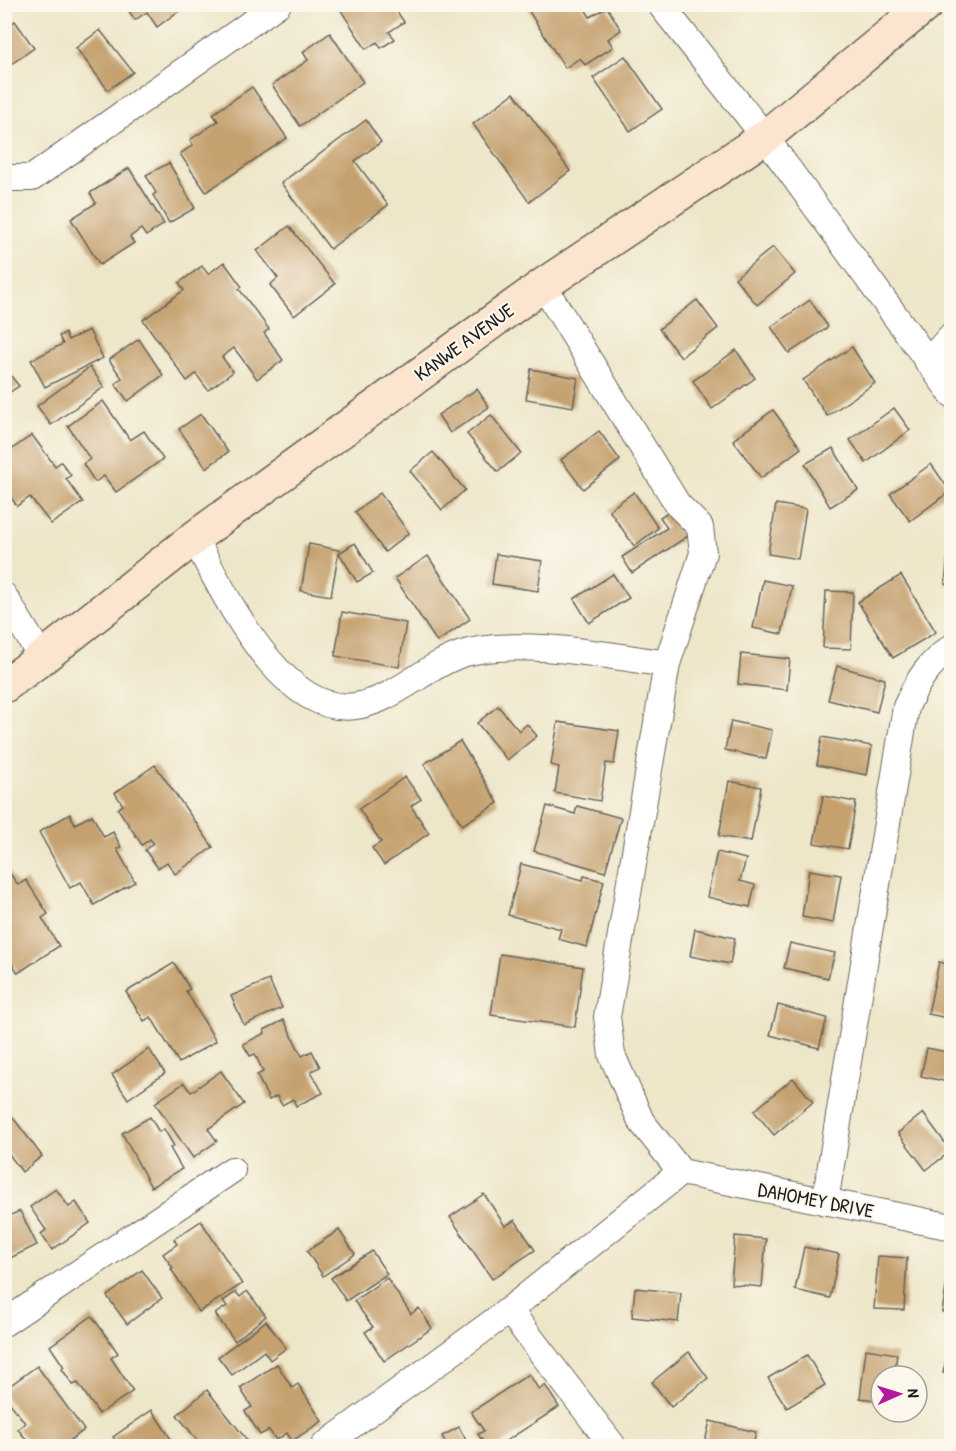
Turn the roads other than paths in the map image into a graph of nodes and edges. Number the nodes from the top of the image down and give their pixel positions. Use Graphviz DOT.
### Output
graph roads {
  1 [pos="278,4"];
  2 [pos="660,4"];
  3 [pos="927,4"];
  4 [pos="765,137"];
  5 [pos="4,178"];
  6 [pos="32,178"];
  7 [pos="4,200"];
  8 [pos="543,285"];
  9 [pos="951,335"];
  10 [pos="928,362"];
  11 [pos="951,394"];
  12 [pos="194,538"];
  13 [pos="4,596"];
  14 [pos="951,647"];
  15 [pos="42,658"];
  16 [pos="667,664"];
  17 [pos="4,686"];
  18 [pos="232,1170"];
  19 [pos="681,1172"];
  20 [pos="825,1202"];
  21 [pos="951,1227"];
  22 [pos="509,1310"];
  23 [pos="4,1323"];
  24 [pos="324,1446"];
  25 [pos="613,1446"];
  1 -- 6 [label="street"];
  2 -- 4 [label="street"];
  3 -- 4 [label="main road, KANWE AVENUE"];
  4 -- 8 [label="main road, KANWE AVENUE"];
  4 -- 10 [label="street"];
  5 -- 6 [label="street"];
  6 -- 7 [label="street"];
  8 -- 12 [label="main road, KANWE AVENUE"];
  8 -- 16 [label="street"];
  9 -- 10 [label="street"];
  10 -- 11 [label="street"];
  12 -- 15 [label="main road, KANWE AVENUE"];
  12 -- 16 [label="street"];
  13 -- 15 [label="street"];
  14 -- 20 [label="street"];
  15 -- 17 [label="main road, KANWE AVENUE"];
  16 -- 19 [label="street"];
  18 -- 23 [label="street"];
  19 -- 20 [label="street, DAHOMEY DRIVE"];
  19 -- 22 [label="street"];
  20 -- 21 [label="street, DAHOMEY DRIVE"];
  22 -- 24 [label="street"];
  22 -- 25 [label="street"];
}
